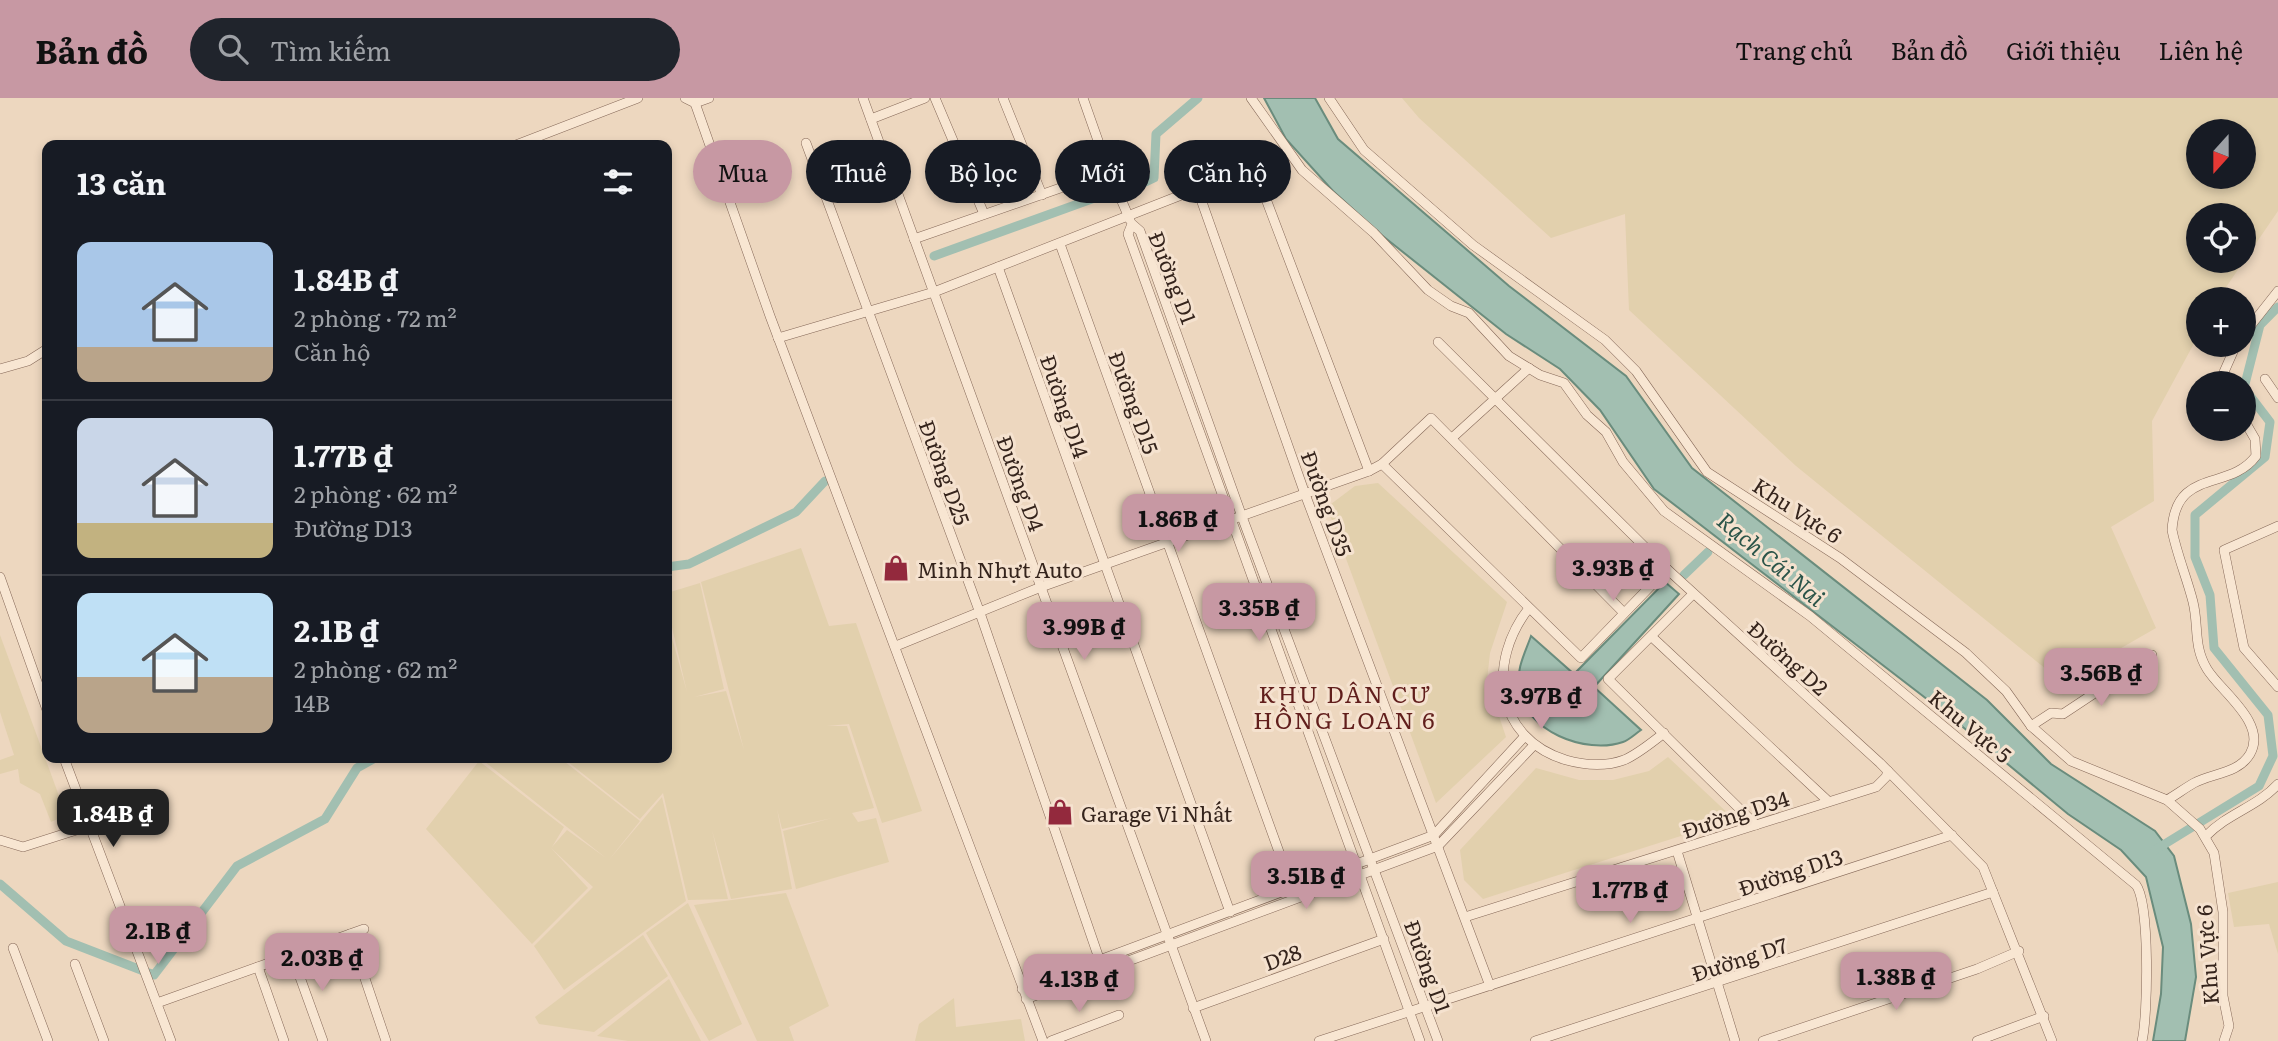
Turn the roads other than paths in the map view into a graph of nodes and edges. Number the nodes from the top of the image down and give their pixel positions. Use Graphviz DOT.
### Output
graph roads {
  1 [pos="638,98"];
  2 [pos="685,98"];
  3 [pos="709,98"];
  4 [pos="863,98"];
  5 [pos="925,98"];
  6 [pos="935,98"];
  7 [pos="1003,98"];
  8 [pos="1083,98"];
  9 [pos="1251,98"];
  10 [pos="1329,98"];
  11 [pos="695,103"];
  12 [pos="871,118"];
  13 [pos="529,140"];
  14 [pos="1098,140"];
  15 [pos="1055,190"];
  16 [pos="1042,195"];
  17 [pos="828,203"];
  18 [pos="1123,203"];
  19 [pos="1166,203"];
  20 [pos="1202,203"];
  21 [pos="1267,203"];
  22 [pos="984,215"];
  23 [pos="1130,220"];
  24 [pos="914,239"];
  25 [pos="1060,244"];
  26 [pos="998,267"];
  27 [pos="934,292"];
  28 [pos="2278,292"];
  29 [pos="868,313"];
  30 [pos="2256,319"];
  31 [pos="778,338"];
  32 [pos="1438,342"];
  33 [pos="42,352"];
  34 [pos="1529,368"];
  35 [pos="0,369"];
  36 [pos="2265,379"];
  37 [pos="2278,398"];
  38 [pos="1496,399"];
  39 [pos="1452,438"];
  40 [pos="2255,441"];
  41 [pos="1382,464"];
  42 [pos="1369,471"];
  43 [pos="1305,494"];
  44 [pos="1241,513"];
  45 [pos="1229,519"];
  46 [pos="2278,526"];
  47 [pos="1167,542"];
  48 [pos="1104,565"];
  49 [pos="1667,569"];
  50 [pos="0,577"];
  51 [pos="1041,587"];
  52 [pos="1693,594"];
  53 [pos="1529,608"];
  54 [pos="980,613"];
  55 [pos="1624,613"];
  56 [pos="1652,637"];
  57 [pos="896,646"];
  58 [pos="2152,655"];
  59 [pos="2278,687"];
  60 [pos="42,696"];
  61 [pos="2031,726"];
  62 [pos="1664,733"];
  63 [pos="1525,736"];
  64 [pos="1534,744"];
  65 [pos="66,763"];
  66 [pos="1888,771"];
  67 [pos="2278,784"];
  68 [pos="1828,801"];
  69 [pos="2171,803"];
  70 [pos="89,825"];
  71 [pos="1756,825"];
  72 [pos="2203,833"];
  73 [pos="1434,835"];
  74 [pos="1952,835"];
  75 [pos="0,840"];
  76 [pos="1438,846"];
  77 [pos="1677,851"];
  78 [pos="1357,865"];
  79 [pos="1373,865"];
  80 [pos="1361,875"];
  81 [pos="1293,888"];
  82 [pos="1993,892"];
  83 [pos="1230,912"];
  84 [pos="1465,917"];
  85 [pos="1698,919"];
  86 [pos="364,929"];
  87 [pos="351,934"];
  88 [pos="1384,939"];
  89 [pos="1170,940"];
  90 [pos="13,948"];
  91 [pos="2018,951"];
  92 [pos="292,955"];
  93 [pos="75,964"];
  94 [pos="1101,965"];
  95 [pos="258,967"];
  96 [pos="1717,983"];
  97 [pos="1490,986"];
  98 [pos="1021,989"];
  99 [pos="155,998"];
  100 [pos="1026,999"];
  101 [pos="1426,1007"];
  102 [pos="1194,1008"];
  103 [pos="1410,1011"];
  104 [pos="1119,1015"];
  105 [pos="2044,1016"];
  106 [pos="48,1041"];
  107 [pos="103,1041"];
  108 [pos="171,1041"];
  109 [pos="284,1041"];
  110 [pos="323,1041"];
  111 [pos="386,1041"];
  112 [pos="1044,1041"];
  113 [pos="1051,1041"];
  114 [pos="1206,1041"];
  115 [pos="1319,1041"];
  116 [pos="1420,1041"];
  117 [pos="1438,1041"];
  118 [pos="1535,1041"];
  119 [pos="1735,1041"];
  120 [pos="1763,1041"];
  121 [pos="1977,1041"];
  122 [pos="2052,1041"];
  123 [pos="2142,1041"];
  124 [pos="2224,1041"];
  1 -- 13 [label="street"];
  2 -- 11 [label="street"];
  3 -- 11 [label="street"];
  4 -- 12 [label="street, Đường D4"];
  5 -- 12 [label="street"];
  6 -- 22 [label="street"];
  7 -- 16 [label="street"];
  8 -- 14 [label="street"];
  9 -- 34 [label="street, Khu Vực 5"];
  10 -- 61 [label="street, Khu Vực 6"];
  11 -- 31 [label="street"];
  12 -- 24 [label="street, Đường D4"];
  15 -- 16 [label="street"];
  16 -- 22 [label="street"];
  17 -- 29 [label="street, Đường D25"];
  18 -- 23 [label="street"];
  19 -- 23 [label="street"];
  20 -- 43 [label="street, Đường D35"];
  21 -- 42 [label="street"];
  22 -- 24 [label="street"];
  23 -- 25 [label="street"];
  23 -- 44 [label="street, Đường D1"];
  23 -- 45 [label="street, Đường D1"];
  24 -- 27 [label="street, Đường D4"];
  25 -- 26 [label="street"];
  25 -- 47 [label="street, Đường D15"];
  26 -- 27 [label="street"];
  26 -- 48 [label="street, Đường D14"];
  27 -- 29 [label="street"];
  27 -- 51 [label="street, Đường D4"];
  28 -- 30 [label="street"];
  29 -- 31 [label="street"];
  29 -- 54 [label="street, Đường D25"];
  31 -- 57 [label="street"];
  32 -- 38 [label="street, Đường D2"];
  33 -- 35 [label="street"];
  34 -- 38 [label="street"];
  34 -- 123 [label="street, Khu Vực 5"];
  36 -- 37 [label="street"];
  38 -- 39 [label="street"];
  38 -- 49 [label="street, Đường D2"];
  39 -- 41 [label="street"];
  39 -- 55 [label="street"];
  40 -- 69 [label="street"];
  41 -- 42 [label="street"];
  41 -- 53 [label="street"];
  42 -- 43 [label="street"];
  43 -- 44 [label="street"];
  43 -- 73 [label="street, Đường D35"];
  44 -- 45 [label="street"];
  44 -- 79 [label="street, Đường D1"];
  45 -- 47 [label="street"];
  45 -- 78 [label="street, Đường D1"];
  46 -- 59 [label="street"];
  47 -- 48 [label="street"];
  47 -- 81 [label="street, Đường D15"];
  48 -- 51 [label="street"];
  48 -- 83 [label="street, Đường D14"];
  49 -- 52 [label="street, Đường D2"];
  49 -- 55 [label="street"];
  50 -- 60 [label="street"];
  51 -- 54 [label="street"];
  51 -- 89 [label="street, Đường D4"];
  52 -- 56 [label="street"];
  52 -- 66 [label="street, Đường D2"];
  53 -- 55 [label="street"];
  53 -- 63 [label="street"];
  54 -- 57 [label="street"];
  54 -- 94 [label="street, Đường D25"];
  56 -- 62 [label="street"];
  56 -- 68 [label="street"];
  57 -- 98 [label="street"];
  58 -- 61 [label="street"];
  61 -- 69 [label="street, Khu Vực 6"];
  62 -- 64 [label="street"];
  62 -- 71 [label="street"];
  63 -- 64 [label="street"];
  63 -- 73 [label="street"];
  64 -- 76 [label="street"];
  65 -- 70 [label="street"];
  66 -- 68 [label="street, Đường D34"];
  66 -- 74 [label="street, Đường D2"];
  67 -- 72 [label="street"];
  68 -- 71 [label="street, Đường D34"];
  69 -- 72 [label="street"];
  70 -- 75 [label="street"];
  70 -- 99 [label="street"];
  71 -- 77 [label="street, Đường D34"];
  72 -- 124 [label="street, Khu Vực 6"];
  73 -- 76 [label="street, Đường D35"];
  73 -- 79 [label="street"];
  74 -- 82 [label="street, Đường D2"];
  74 -- 85 [label="street, Đường D13"];
  76 -- 79 [label="street"];
  76 -- 84 [label="street, Đường D35"];
  77 -- 84 [label="street, Đường D34"];
  77 -- 85 [label="street"];
  78 -- 79 [label="street"];
  78 -- 80 [label="street, Đường D1"];
  78 -- 81 [label="street"];
  79 -- 80 [label="street"];
  79 -- 101 [label="street, Đường D1"];
  80 -- 88 [label="street, Đường D1"];
  80 -- 89 [label="street"];
  81 -- 83 [label="street"];
  82 -- 91 [label="street, Đường D2"];
  82 -- 96 [label="street, Đường D7"];
  83 -- 89 [label="street"];
  84 -- 97 [label="street, Đường D35"];
  85 -- 96 [label="street"];
  85 -- 97 [label="street, Đường D13"];
  86 -- 87 [label="street"];
  87 -- 92 [label="street"];
  87 -- 111 [label="street"];
  88 -- 102 [label="street, D28"];
  88 -- 103 [label="street, Đường D1"];
  89 -- 94 [label="street"];
  89 -- 102 [label="street, Đường D4"];
  90 -- 106 [label="street"];
  91 -- 105 [label="street, Đường D2"];
  91 -- 120 [label="street"];
  92 -- 95 [label="street"];
  92 -- 110 [label="street"];
  93 -- 107 [label="street"];
  94 -- 98 [label="street"];
  94 -- 100 [label="street"];
  95 -- 99 [label="street"];
  95 -- 109 [label="street"];
  96 -- 118 [label="street, Đường D7"];
  96 -- 119 [label="street"];
  97 -- 101 [label="street, Đường D13"];
  98 -- 100 [label="street"];
  99 -- 108 [label="street"];
  100 -- 112 [label="street"];
  101 -- 103 [label="street, Đường D13"];
  101 -- 117 [label="street, Đường D1"];
  102 -- 114 [label="street, Đường D4"];
  103 -- 115 [label="street, Đường D13"];
  103 -- 116 [label="street, Đường D1"];
  104 -- 113 [label="street"];
  105 -- 121 [label="street"];
  105 -- 122 [label="street, Đường D2"];
}
